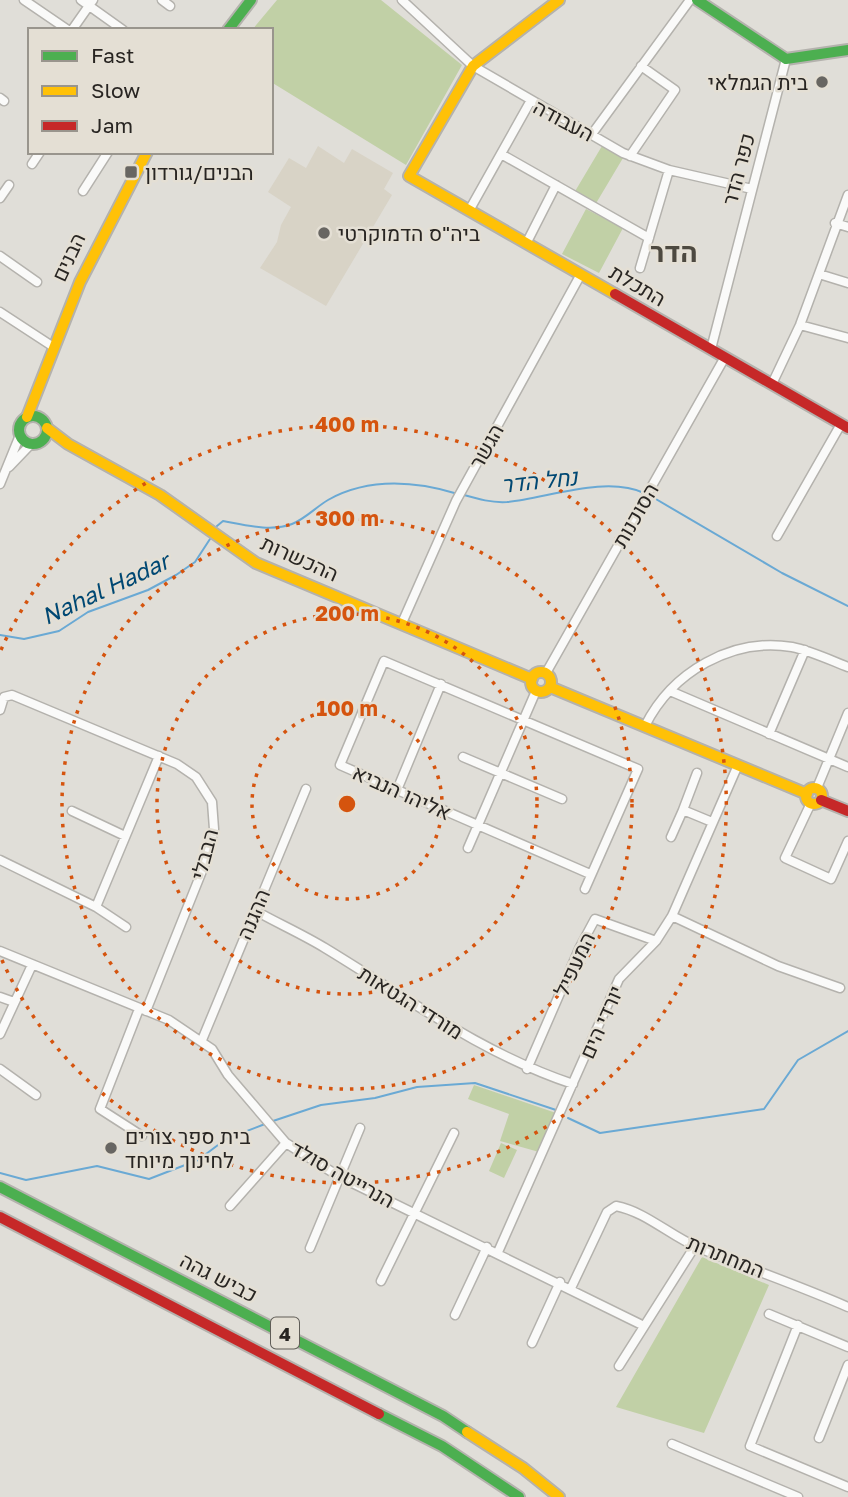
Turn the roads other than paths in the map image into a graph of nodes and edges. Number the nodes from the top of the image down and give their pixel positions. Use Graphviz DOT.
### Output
graph roads {
  1 [pos="24,0"];
  2 [pos="162,0"];
  3 [pos="251,0"];
  4 [pos="401,0"];
  5 [pos="559,0"];
  6 [pos="690,0"];
  7 [pos="697,0"];
  8 [pos="87,2"];
  9 [pos="170,6"];
  10 [pos="67,28"];
  11 [pos="71,28"];
  12 [pos="120,28"];
  13 [pos="230,28"];
  14 [pos="848,50"];
  15 [pos="786,59"];
  16 [pos="473,66"];
  17 [pos="641,66"];
  18 [pos="530,102"];
  19 [pos="592,134"];
  20 [pos="39,154"];
  21 [pos="107,154"];
  22 [pos="146,154"];
  23 [pos="501,154"];
  24 [pos="630,156"];
  25 [pos="32,164"];
  26 [pos="669,170"];
  27 [pos="9,185"];
  28 [pos="556,185"];
  29 [pos="752,189"];
  30 [pos="83,191"];
  31 [pos="848,195"];
  32 [pos="0,198"];
  33 [pos="470,209"];
  34 [pos="835,223"];
  35 [pos="848,227"];
  36 [pos="649,238"];
  37 [pos="527,242"];
  38 [pos="0,256"];
  39 [pos="640,268"];
  40 [pos="581,274"];
  41 [pos="819,274"];
  42 [pos="37,282"];
  43 [pos="848,283"];
  44 [pos="0,312"];
  45 [pos="800,325"];
  46 [pos="848,338"];
  47 [pos="52,345"];
  48 [pos="711,349"];
  49 [pos="725,357"];
  50 [pos="772,384"];
  51 [pos="38,386"];
  52 [pos="27,417"];
  53 [pos="39,417"];
  54 [pos="845,426"];
  55 [pos="47,428"];
  56 [pos="20,435"];
  57 [pos="37,442"];
  58 [pos="68,444"];
  59 [pos="2,479"];
  60 [pos="777,536"];
  61 [pos="402,622"];
  62 [pos="805,650"];
  63 [pos="848,667"];
  64 [pos="545,673"];
  65 [pos="532,679"];
  66 [pos="441,684"];
  67 [pos="550,687"];
  68 [pos="536,691"];
  69 [pos="670,691"];
  70 [pos="0,710"];
  71 [pos="848,713"];
  72 [pos="522,718"];
  73 [pos="645,726"];
  74 [pos="769,734"];
  75 [pos="159,756"];
  76 [pos="463,757"];
  77 [pos="828,759"];
  78 [pos="738,765"];
  79 [pos="848,767"];
  80 [pos="499,773"];
  81 [pos="697,773"];
  82 [pos="306,789"];
  83 [pos="397,790"];
  84 [pos="814,796"];
  85 [pos="562,799"];
  86 [pos="683,810"];
  87 [pos="72,811"];
  88 [pos="848,811"];
  89 [pos="712,822"];
  90 [pos="478,825"];
  91 [pos="125,836"];
  92 [pos="671,837"];
  93 [pos="848,841"];
  94 [pos="468,848"];
  95 [pos="0,860"];
  96 [pos="590,874"];
  97 [pos="585,889"];
  98 [pos="96,907"];
  99 [pos="254,910"];
  100 [pos="672,916"];
  101 [pos="126,927"];
  102 [pos="656,941"];
  103 [pos="0,951"];
  104 [pos="32,965"];
  105 [pos="840,988"];
  106 [pos="0,996"];
  107 [pos="14,1002"];
  108 [pos="142,1010"];
  109 [pos="0,1034"];
  110 [pos="202,1040"];
  111 [pos="0,1069"];
  112 [pos="527,1069"];
  113 [pos="573,1084"];
  114 [pos="36,1095"];
  115 [pos="360,1128"];
  116 [pos="454,1133"];
  117 [pos="142,1136"];
  118 [pos="286,1143"];
  119 [pos="340,1177"];
  120 [pos="0,1187"];
  121 [pos="230,1206"];
  122 [pos="416,1214"];
  123 [pos="0,1217"];
  124 [pos="695,1246"];
  125 [pos="487,1247"];
  126 [pos="310,1248"];
  127 [pos="498,1252"];
  128 [pos="381,1281"];
  129 [pos="561,1282"];
  130 [pos="571,1287"];
  131 [pos="848,1307"];
  132 [pos="769,1314"];
  133 [pos="455,1315"];
  134 [pos="642,1325"];
  135 [pos="798,1325"];
  136 [pos="532,1343"];
  137 [pos="848,1348"];
  138 [pos="848,1365"];
  139 [pos="620,1366"];
  140 [pos="819,1438"];
  141 [pos="672,1444"];
  142 [pos="848,1487"];
  143 [pos="519,1497"];
  144 [pos="559,1497"];
  145 [pos="798,1497"];
  1 -- 10 [label="street"];
  2 -- 9 [label="street"];
  3 -- 13 [label="main road"];
  4 -- 16 [label="street, העבודה"];
  5 -- 16 [label="main road"];
  6 -- 17 [label="street"];
  7 -- 15 [label="main road"];
  8 -- 11 [label="street"];
  8 -- 12 [label="street"];
  14 -- 15 [label="main road"];
  15 -- 29 [label="street, כפר הדר"];
  16 -- 18 [label="street, העבודה"];
  16 -- 33 [label="main road, התכלת"];
  17 -- 19 [label="street"];
  17 -- 24 [label="street"];
  18 -- 19 [label="street, העבודה"];
  18 -- 23 [label="street"];
  19 -- 24 [label="street, העבודה"];
  20 -- 25 [label="street"];
  21 -- 30 [label="street"];
  22 -- 47 [label="main road, הבנים"];
  23 -- 28 [label="street"];
  23 -- 33 [label="street"];
  24 -- 26 [label="street, העבודה"];
  26 -- 29 [label="street, העבודה"];
  26 -- 36 [label="street"];
  27 -- 32 [label="street"];
  28 -- 36 [label="street"];
  28 -- 37 [label="street"];
  29 -- 48 [label="street, כפר הדר"];
  31 -- 34 [label="street"];
  33 -- 37 [label="main road, התכלת"];
  34 -- 35 [label="street"];
  34 -- 41 [label="street"];
  36 -- 39 [label="street"];
  37 -- 40 [label="main road, התכלת"];
  38 -- 42 [label="street"];
  40 -- 48 [label="main road, התכלת"];
  40 -- 61 [label="street, הגשר"];
  41 -- 43 [label="street"];
  41 -- 45 [label="street"];
  44 -- 47 [label="street"];
  45 -- 46 [label="street"];
  45 -- 50 [label="street"];
  47 -- 51 [label="main road, הבנים"];
  48 -- 49 [label="main road, התכלת"];
  49 -- 50 [label="main road, התכלת"];
  49 -- 64 [label="street, הסוכנות"];
  50 -- 54 [label="main road, התכלת"];
  51 -- 52 [label="main road, הבנים"];
  51 -- 53 [label="main road, הבנים"];
  52 -- 53 [label="main road"];
  52 -- 56 [label="main road"];
  53 -- 55 [label="main road"];
  54 -- 60 [label="street"];
  55 -- 57 [label="main road"];
  55 -- 58 [label="main road, ההכשרות"];
  56 -- 57 [label="main road"];
  56 -- 59 [label="street"];
  57 -- 58 [label="main road, ההכשרות"];
  57 -- 59 [label="street"];
  58 -- 61 [label="main road, ההכשרות"];
  61 -- 65 [label="main road, ההכשרות"];
  62 -- 63 [label="street"];
  62 -- 69 [label="street"];
  62 -- 74 [label="street"];
  64 -- 65 [label="main road"];
  64 -- 67 [label="main road"];
  65 -- 68 [label="main road"];
  66 -- 72 [label="street, אליהו הנביא"];
  66 -- 83 [label="street"];
  66 -- 83 [label="street, אליהו הנביא"];
  67 -- 68 [label="main road"];
  67 -- 73 [label="main road"];
  68 -- 72 [label="street"];
  69 -- 73 [label="street"];
  69 -- 74 [label="street"];
  70 -- 75 [label="street, הבבלי"];
  71 -- 77 [label="street"];
  72 -- 80 [label="street"];
  72 -- 96 [label="street, אליהו הנביא"];
  73 -- 78 [label="main road"];
  74 -- 77 [label="street"];
  75 -- 91 [label="street"];
  75 -- 108 [label="street, הבבלי"];
  76 -- 80 [label="street"];
  77 -- 79 [label="street"];
  77 -- 84 [label="street"];
  78 -- 84 [label="main road"];
  78 -- 89 [label="street, יורדי הים"];
  80 -- 85 [label="street"];
  80 -- 90 [label="street"];
  81 -- 86 [label="street"];
  82 -- 99 [label="street, ההגנה"];
  83 -- 90 [label="street, אליהו הנביא"];
  84 -- 88 [label="main road"];
  84 -- 93 [label="street"];
  86 -- 89 [label="street"];
  86 -- 92 [label="street"];
  87 -- 91 [label="street"];
  89 -- 100 [label="street, יורדי הים"];
  90 -- 94 [label="street"];
  90 -- 96 [label="street, אליהו הנביא"];
  91 -- 98 [label="street"];
  95 -- 98 [label="street"];
  96 -- 97 [label="street"];
  98 -- 101 [label="street"];
  99 -- 110 [label="street, ההגנה"];
  99 -- 112 [label="street, מורדי הגטאות"];
  100 -- 102 [label="street, יורדי הים"];
  100 -- 105 [label="street"];
  102 -- 112 [label="street, המעפיל"];
  102 -- 113 [label="street, יורדי הים"];
  103 -- 104 [label="street, הנרייטה סולד"];
  104 -- 107 [label="street"];
  104 -- 108 [label="street, הנרייטה סולד"];
  106 -- 107 [label="street"];
  107 -- 109 [label="street"];
  108 -- 110 [label="street, הנרייטה סולד"];
  108 -- 117 [label="street, הבבלי"];
  110 -- 118 [label="street, הנרייטה סולד"];
  111 -- 114 [label="street"];
  112 -- 113 [label="street, מורדי הגטאות"];
  113 -- 127 [label="street, יורדי הים"];
  115 -- 119 [label="street"];
  116 -- 122 [label="street"];
  118 -- 119 [label="street, הנרייטה סולד"];
  118 -- 121 [label="street"];
  119 -- 122 [label="street, הנרייטה סולד"];
  119 -- 126 [label="street"];
  120 -- 144 [label="main road, כביש גהה / 4"];
  122 -- 125 [label="street, הנרייטה סולד"];
  122 -- 128 [label="street"];
  123 -- 143 [label="main road, 4"];
  124 -- 130 [label="street, המחתרות"];
  124 -- 131 [label="street, המחתרות"];
  124 -- 134 [label="street"];
  125 -- 127 [label="street, הנרייטה סולד"];
  125 -- 133 [label="street"];
  127 -- 129 [label="street, הנרייטה סולד"];
  129 -- 130 [label="street, הנרייטה סולד"];
  129 -- 136 [label="street"];
  130 -- 134 [label="street, הנרייטה סולד"];
  132 -- 135 [label="street"];
  134 -- 139 [label="street"];
  135 -- 137 [label="street"];
  135 -- 142 [label="street"];
  138 -- 140 [label="street"];
  141 -- 145 [label="street"];
}
